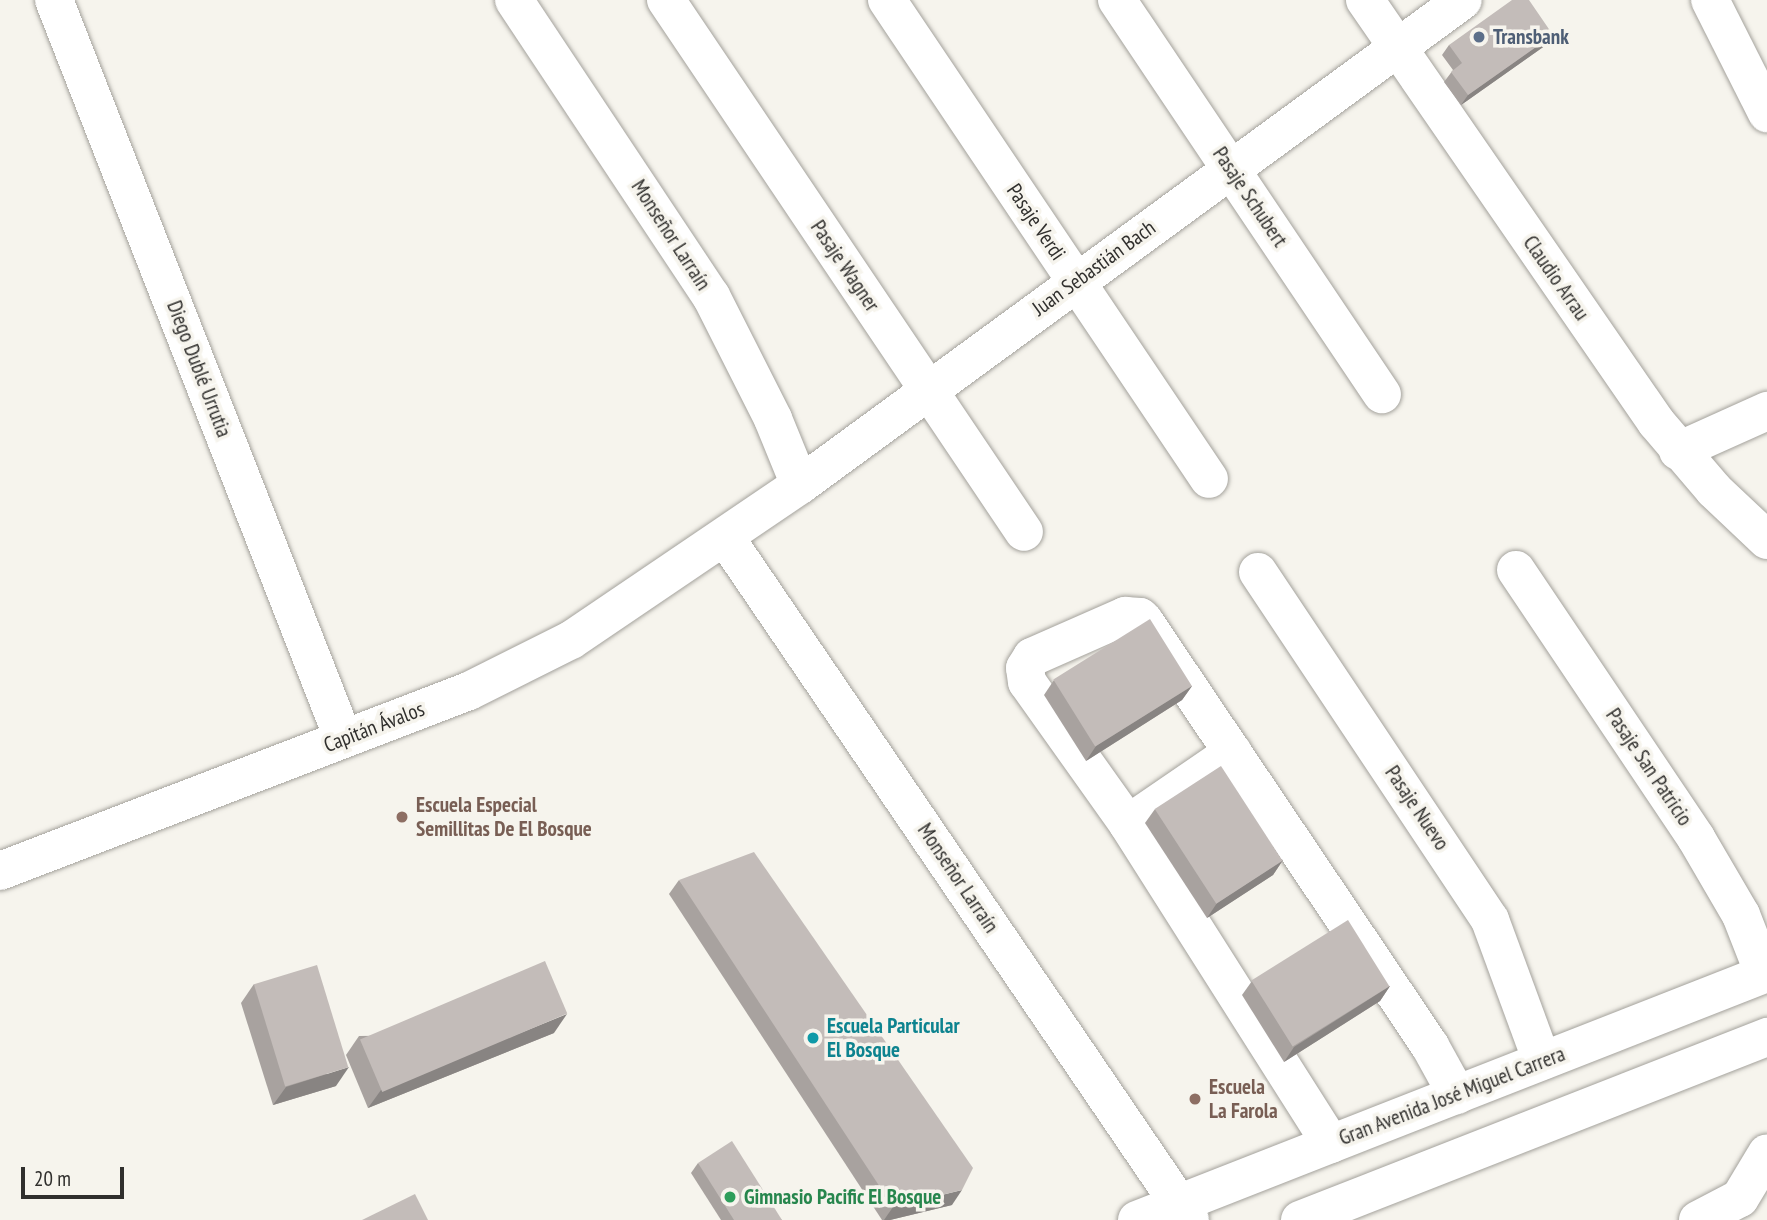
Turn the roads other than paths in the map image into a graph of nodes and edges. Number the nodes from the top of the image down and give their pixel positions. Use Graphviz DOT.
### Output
graph roads {
  1 [pos="54,0"];
  2 [pos="514,0"];
  3 [pos="666,0"];
  4 [pos="887,0"];
  5 [pos="1117,0"];
  6 [pos="1365,0"];
  7 [pos="1462,0"];
  8 [pos="1710,0"];
  9 [pos="1396,47"];
  10 [pos="1767,113"];
  11 [pos="1230,168"];
  12 [pos="1076,281"];
  13 [pos="929,390"];
  14 [pos="1382,394"];
  15 [pos="1767,411"];
  16 [pos="1678,451"];
  17 [pos="1209,479"];
  18 [pos="800,485"];
  19 [pos="1024,532"];
  20 [pos="725,537"];
  21 [pos="1767,540"];
  22 [pos="1516,569"];
  23 [pos="1258,572"];
  24 [pos="343,738"];
  25 [pos="1233,752"];
  26 [pos="1128,824"];
  27 [pos="0,871"];
  28 [pos="1765,974"];
  29 [pos="1767,1037"];
  30 [pos="1542,1061"];
  31 [pos="1457,1095"];
  32 [pos="1331,1144"];
  33 [pos="1767,1153"];
  34 [pos="1184,1212"];
  35 [pos="1137,1220"];
  36 [pos="1300,1220"];
  37 [pos="1698,1220"];
  1 -- 24 [label="street, Diego Dublé Urrutia"];
  2 -- 18 [label="street, Monseñor Larraín"];
  3 -- 13 [label="street, Pasaje Wagner"];
  4 -- 12 [label="street, Pasaje Verdi"];
  5 -- 11 [label="street, Pasaje Schubert"];
  6 -- 9 [label="street, Claudio Arrau"];
  7 -- 9 [label="street, Juan Sebastián Bach"];
  8 -- 10 [label="street"];
  9 -- 11 [label="street, Juan Sebastián Bach"];
  9 -- 16 [label="street, Claudio Arrau"];
  11 -- 12 [label="street, Juan Sebastián Bach"];
  11 -- 14 [label="street, Pasaje Schubert"];
  12 -- 13 [label="street, Juan Sebastián Bach"];
  12 -- 17 [label="street, Pasaje Verdi"];
  13 -- 18 [label="street, Juan Sebastián Bach"];
  13 -- 19 [label="street, Pasaje Wagner"];
  15 -- 16 [label="street"];
  16 -- 21 [label="street, Claudio Arrau"];
  18 -- 20 [label="street, Juan Sebastián Bach"];
  20 -- 24 [label="street, Capitán Ávalos"];
  20 -- 34 [label="street, Monseñor Larraín"];
  22 -- 28 [label="street, Pasaje San Patricio"];
  23 -- 30 [label="street, Pasaje Nuevo"];
  24 -- 27 [label="street, Capitán Ávalos"];
  25 -- 26 [label="street"];
  25 -- 26 [label="street"];
  25 -- 31 [label="street"];
  26 -- 32 [label="street"];
  28 -- 30 [label="street, Gran Avenida José Miguel Carrera"];
  29 -- 36 [label="street"];
  30 -- 31 [label="street, Gran Avenida José Miguel Carrera"];
  31 -- 32 [label="street, Gran Avenida José Miguel Carrera"];
  32 -- 34 [label="street, Gran Avenida José Miguel Carrera"];
  33 -- 37 [label="street"];
  34 -- 35 [label="street, Gran Avenida José Miguel Carrera"];
}
